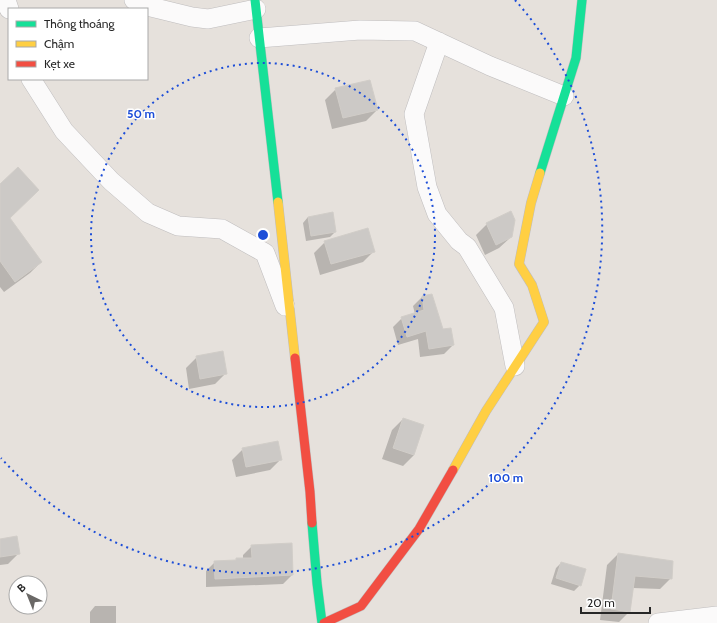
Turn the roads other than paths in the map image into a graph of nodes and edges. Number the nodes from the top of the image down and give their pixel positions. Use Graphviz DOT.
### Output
graph roads {
  1 [pos="134,0"];
  2 [pos="582,0"];
  3 [pos="256,5"];
  4 [pos="259,38"];
  5 [pos="439,42"];
  6 [pos="32,80"];
  7 [pos="564,96"];
  8 [pos="291,324"];
  9 [pos="515,366"];
  10 [pos="717,616"];
  11 [pos="323,623"];
  12 [pos="658,623"];
  1 -- 3 [label="street"];
  2 -- 7 [label="street"];
  3 -- 4 [label="street"];
  4 -- 5 [label="street"];
  4 -- 8 [label="street"];
  5 -- 7 [label="street"];
  5 -- 9 [label="street"];
  6 -- 8 [label="street"];
  7 -- 9 [label="street"];
  8 -- 11 [label="street"];
  9 -- 11 [label="street"];
  10 -- 12 [label="street"];
}
